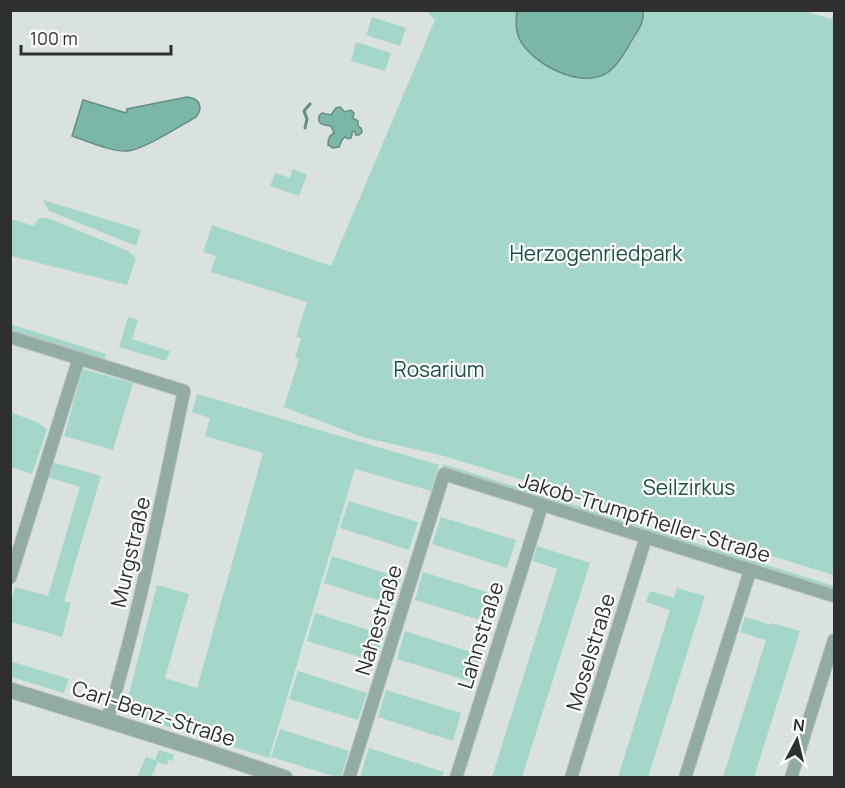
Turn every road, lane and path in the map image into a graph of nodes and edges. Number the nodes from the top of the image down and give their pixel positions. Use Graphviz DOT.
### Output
graph roads {
  1 [pos="10,337"];
  2 [pos="78,358"];
  3 [pos="444,474"];
  4 [pos="542,505"];
  5 [pos="646,537"];
  6 [pos="750,571"];
  7 [pos="10,578"];
  8 [pos="834,596"];
  9 [pos="834,640"];
  10 [pos="10,690"];
  11 [pos="107,720"];
  12 [pos="281,777"];
  13 [pos="349,777"];
  14 [pos="456,777"];
  15 [pos="571,777"];
  16 [pos="685,777"];
  17 [pos="791,777"];
  1 -- 2 [label="street"];
  2 -- 7 [label="street"];
  2 -- 11 [label="street, Murgstraße"];
  3 -- 4 [label="street, Jakob-Trumpfheller-Straße"];
  3 -- 13 [label="street, Nahestraße"];
  4 -- 5 [label="street, Jakob-Trumpfheller-Straße"];
  4 -- 14 [label="street, Lahnstraße"];
  5 -- 6 [label="street, Jakob-Trumpfheller-Straße"];
  5 -- 15 [label="street, Moselstraße"];
  6 -- 8 [label="street, Jakob-Trumpfheller-Straße"];
  6 -- 16 [label="street"];
  9 -- 17 [label="street"];
  10 -- 11 [label="street, Carl-Benz-Straße"];
  11 -- 12 [label="street, Carl-Benz-Straße"];
}
